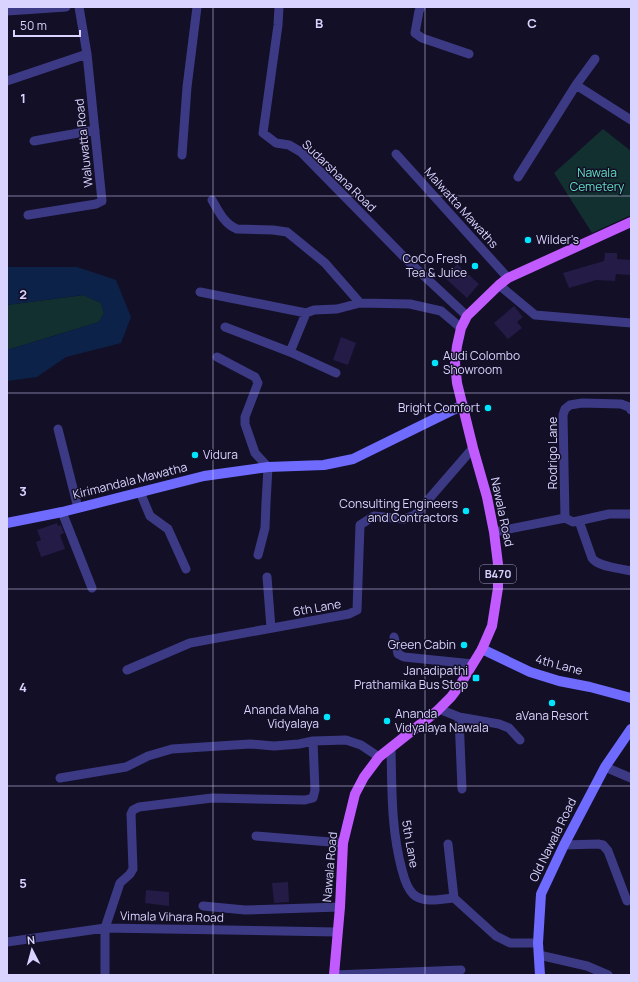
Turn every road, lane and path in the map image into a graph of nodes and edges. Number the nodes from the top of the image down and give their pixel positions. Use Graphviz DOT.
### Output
graph roads {
  1 [pos="66,7"];
  2 [pos="79,7"];
  3 [pos="197,7"];
  4 [pos="279,7"];
  5 [pos="421,7"];
  6 [pos="7,11"];
  7 [pos="87,54"];
  8 [pos="469,54"];
  9 [pos="595,59"];
  10 [pos="7,81"];
  11 [pos="576,85"];
  12 [pos="631,120"];
  13 [pos="95,130"];
  14 [pos="34,141"];
  15 [pos="396,154"];
  16 [pos="182,155"];
  17 [pos="518,178"];
  18 [pos="212,200"];
  19 [pos="28,215"];
  20 [pos="631,222"];
  21 [pos="508,278"];
  22 [pos="499,285"];
  23 [pos="200,292"];
  24 [pos="360,303"];
  25 [pos="306,313"];
  26 [pos="467,316"];
  27 [pos="631,323"];
  28 [pos="225,327"];
  29 [pos="461,328"];
  30 [pos="290,352"];
  31 [pos="218,357"];
  32 [pos="336,373"];
  33 [pos="463,405"];
  34 [pos="630,408"];
  35 [pos="58,429"];
  36 [pos="473,448"];
  37 [pos="268,467"];
  38 [pos="140,492"];
  39 [pos="78,508"];
  40 [pos="62,512"];
  41 [pos="631,514"];
  42 [pos="566,518"];
  43 [pos="579,521"];
  44 [pos="7,523"];
  45 [pos="494,532"];
  46 [pos="258,555"];
  47 [pos="186,569"];
  48 [pos="631,571"];
  49 [pos="267,577"];
  50 [pos="92,588"];
  51 [pos="271,628"];
  52 [pos="394,637"];
  53 [pos="482,649"];
  54 [pos="473,664"];
  55 [pos="127,670"];
  56 [pos="631,698"];
  57 [pos="439,709"];
  58 [pos="459,717"];
  59 [pos="631,729"];
  60 [pos="520,740"];
  61 [pos="313,741"];
  62 [pos="391,748"];
  63 [pos="379,758"];
  64 [pos="605,767"];
  65 [pos="60,778"];
  66 [pos="631,778"];
  67 [pos="462,789"];
  68 [pos="256,836"];
  69 [pos="343,843"];
  70 [pos="448,844"];
  71 [pos="564,845"];
  72 [pos="454,898"];
  73 [pos="627,901"];
  74 [pos="203,906"];
  75 [pos="340,907"];
  76 [pos="104,928"];
  77 [pos="338,932"];
  78 [pos="7,942"];
  79 [pos="538,944"];
  80 [pos="539,955"];
  81 [pos="461,970"];
  82 [pos="105,975"];
  83 [pos="334,975"];
  84 [pos="540,975"];
  85 [pos="608,975"];
  1 -- 6 [label="street"];
  2 -- 7 [label="street, Waluwatta Road"];
  3 -- 16 [label="street"];
  4 -- 26 [label="street, Sudarshana Road"];
  5 -- 8 [label="street"];
  7 -- 10 [label="street"];
  7 -- 13 [label="street, Waluwatta Road"];
  9 -- 11 [label="street"];
  11 -- 12 [label="street"];
  11 -- 17 [label="street"];
  13 -- 14 [label="street"];
  13 -- 19 [label="street, Waluwatta Road"];
  15 -- 21 [label="street, Malwatta Mawaths"];
  18 -- 24 [label="street"];
  20 -- 21 [label="main road, Nawala Road / B470"];
  21 -- 22 [label="main road, Nawala Road / B470"];
  22 -- 26 [label="main road, Nawala Road / B470"];
  22 -- 27 [label="street"];
  23 -- 25 [label="street"];
  24 -- 25 [label="street"];
  24 -- 29 [label="street"];
  25 -- 30 [label="street"];
  26 -- 29 [label="main road, Nawala Road / B470"];
  28 -- 30 [label="street"];
  29 -- 33 [label="main road, Nawala Road / B470"];
  30 -- 32 [label="street"];
  31 -- 37 [label="street"];
  33 -- 36 [label="main road, Nawala Road / B470"];
  33 -- 37 [label="main road, Kirimandala Mawatha"];
  34 -- 42 [label="street, Rodrigo Lane"];
  35 -- 39 [label="street"];
  36 -- 45 [label="main road, Nawala Road / B470"];
  36 -- 51 [label="street, 6th Lane"];
  37 -- 38 [label="main road, Kirimandala Mawatha"];
  37 -- 46 [label="street"];
  38 -- 39 [label="main road, Kirimandala Mawatha"];
  38 -- 47 [label="street"];
  39 -- 40 [label="main road, Kirimandala Mawatha"];
  40 -- 44 [label="main road, Kirimandala Mawatha"];
  40 -- 50 [label="street"];
  41 -- 43 [label="street"];
  42 -- 43 [label="street"];
  42 -- 45 [label="street"];
  43 -- 48 [label="street"];
  45 -- 53 [label="main road, Nawala Road / B470"];
  49 -- 51 [label="street"];
  51 -- 55 [label="street, 6th Lane"];
  52 -- 54 [label="street"];
  53 -- 54 [label="main road, Nawala Road / B470"];
  53 -- 56 [label="main road, 4th Lane"];
  54 -- 57 [label="main road, Nawala Road / B470"];
  57 -- 58 [label="street"];
  57 -- 62 [label="main road, Nawala Road / B470"];
  58 -- 60 [label="street"];
  58 -- 67 [label="street"];
  59 -- 64 [label="main road, Old Nawala Road"];
  61 -- 63 [label="street"];
  61 -- 65 [label="street"];
  61 -- 76 [label="street"];
  62 -- 63 [label="main road, Nawala Road / B470"];
  62 -- 72 [label="street, 5th Lane"];
  63 -- 69 [label="main road, Nawala Road / B470"];
  64 -- 66 [label="street"];
  64 -- 71 [label="main road, Old Nawala Road"];
  68 -- 69 [label="street"];
  69 -- 75 [label="main road, Nawala Road / B470"];
  70 -- 72 [label="street"];
  71 -- 73 [label="street"];
  71 -- 79 [label="main road, Old Nawala Road"];
  72 -- 79 [label="street"];
  74 -- 75 [label="street"];
  75 -- 77 [label="main road, Nawala Road / B470"];
  76 -- 77 [label="street, Vimala Vihara Road"];
  76 -- 78 [label="street, Vimala Vihara Road"];
  76 -- 82 [label="street"];
  77 -- 83 [label="main road, Nawala Road / B470"];
  79 -- 80 [label="main road, Old Nawala Road"];
  80 -- 84 [label="main road, Old Nawala Road"];
  80 -- 85 [label="street"];
  81 -- 83 [label="street"];
}
